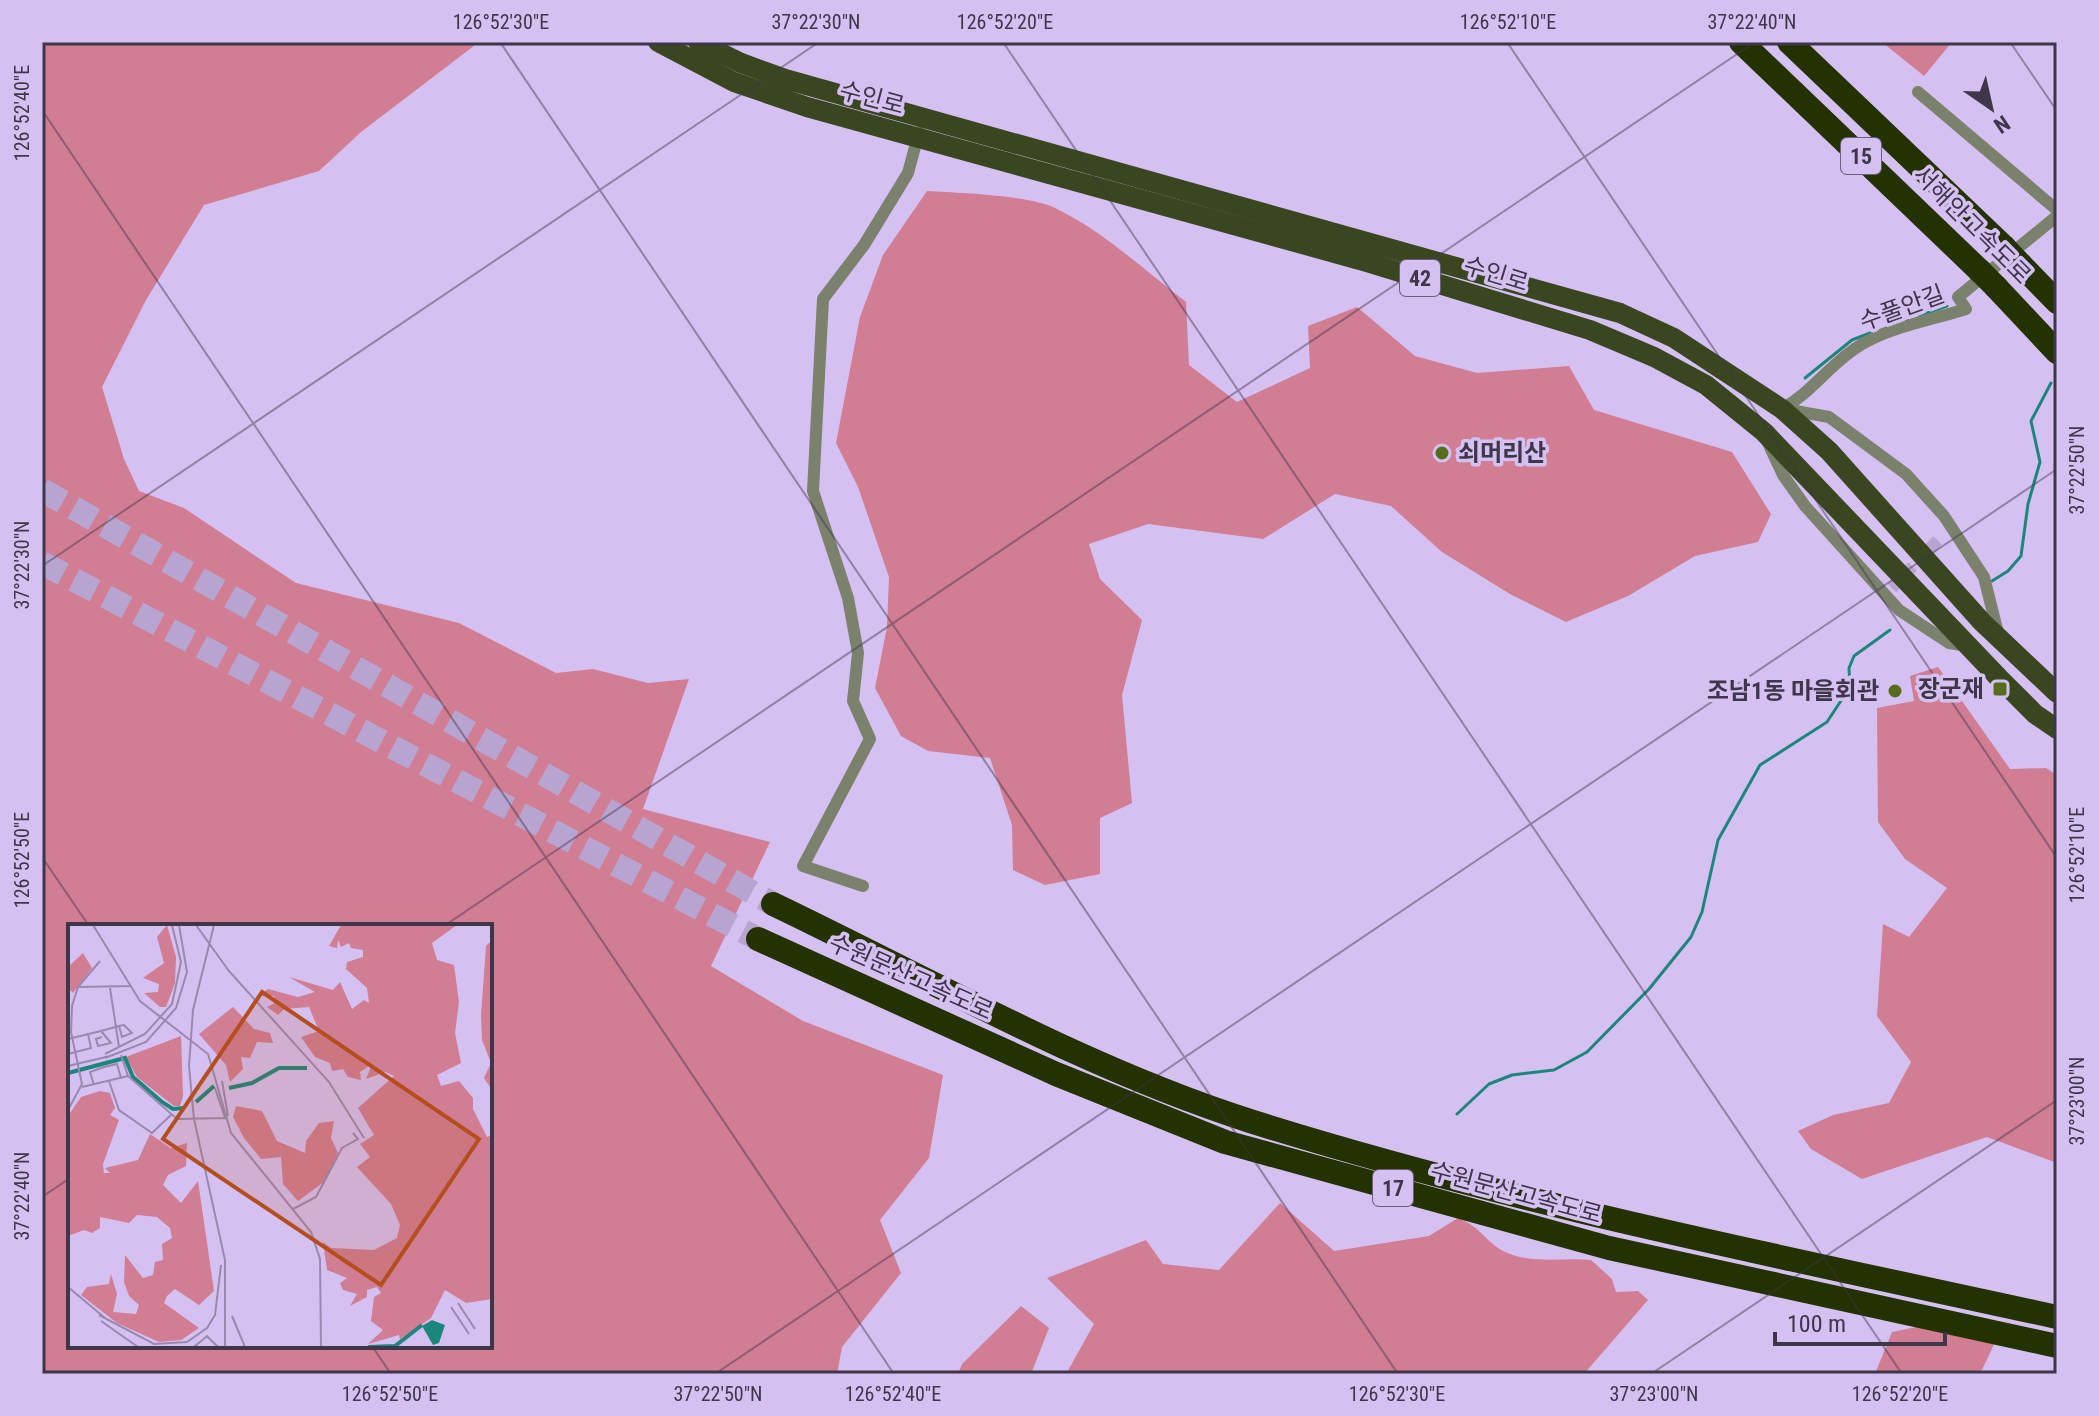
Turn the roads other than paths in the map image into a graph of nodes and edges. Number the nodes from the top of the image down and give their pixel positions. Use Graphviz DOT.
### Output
graph roads {
  1 [pos="658,42"];
  2 [pos="698,42"];
  3 [pos="1741,42"];
  4 [pos="1789,42"];
  5 [pos="1918,92"];
  6 [pos="920,127"];
  7 [pos="2057,213"];
  8 [pos="2057,302"];
  9 [pos="2057,352"];
  10 [pos="1782,409"];
  11 [pos="1764,432"];
  12 [pos="1999,640"];
  13 [pos="1968,646"];
  14 [pos="2057,693"];
  15 [pos="2057,729"];
  16 [pos="863,886"];
  17 [pos="773,904"];
  18 [pos="758,939"];
  19 [pos="2057,1317"];
  20 [pos="2057,1346"];
  1 -- 6 [label="main road, 수인로 / 42"];
  2 -- 6 [label="main road, 수인로 / 42"];
  3 -- 9 [label="highway, 서해안고속도로 / 15"];
  4 -- 8 [label="highway, 서해안고속도로 / 15, bridge"];
  5 -- 7 [label="street"];
  6 -- 10 [label="main road, 수인로 / 42"];
  6 -- 11 [label="main road, 수인로 / 42"];
  6 -- 16 [label="street"];
  7 -- 10 [label="street, 수풀안길"];
  10 -- 12 [label="main road, 수인로 / 42"];
  10 -- 12 [label="street"];
  11 -- 13 [label="main road, 수인로 / 42"];
  11 -- 13 [label="street"];
  12 -- 14 [label="main road, 수인로 / 42"];
  13 -- 15 [label="main road, 수인로 / 42"];
  17 -- 19 [label="highway, 수원문산고속도로 / 17"];
  18 -- 20 [label="highway, 수원문산고속도로 / 17"];
}
